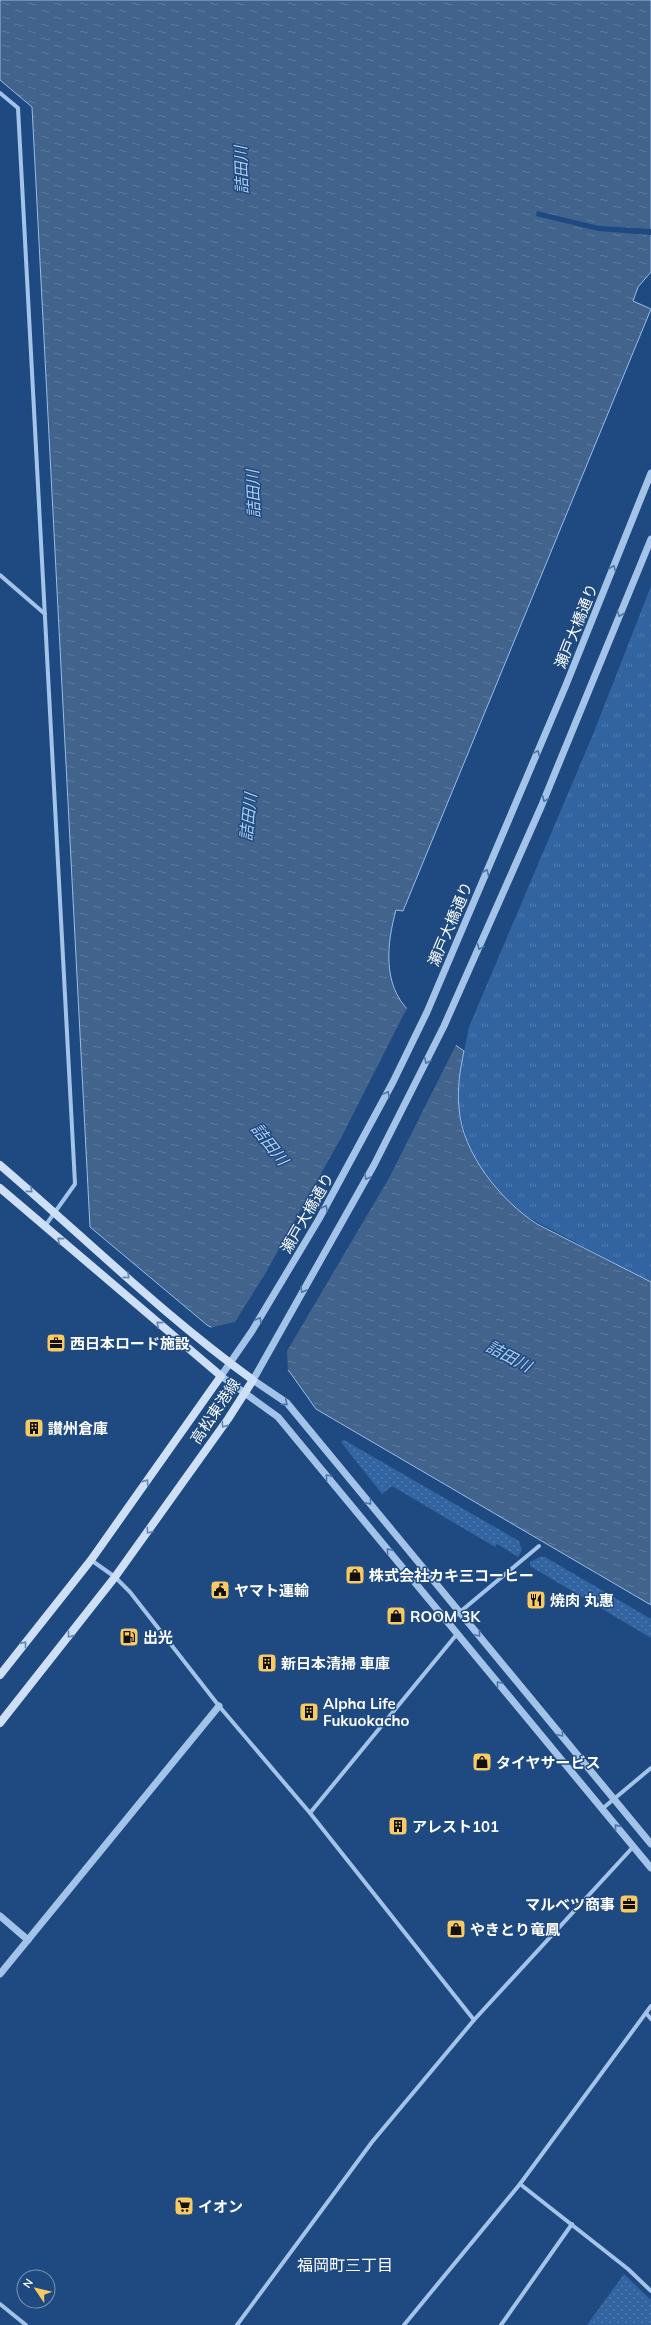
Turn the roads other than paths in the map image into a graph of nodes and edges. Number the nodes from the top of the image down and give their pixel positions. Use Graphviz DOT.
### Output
graph roads {
  1 [pos="0,93"];
  2 [pos="651,473"];
  3 [pos="651,539"];
  4 [pos="0,575"];
  5 [pos="45,614"];
  6 [pos="0,1165"];
  7 [pos="0,1188"];
  8 [pos="55,1212"];
  9 [pos="44,1226"];
  10 [pos="230,1364"];
  11 [pos="221,1376"];
  12 [pos="253,1380"];
  13 [pos="245,1392"];
  14 [pos="539,1546"];
  15 [pos="91,1560"];
  16 [pos="115,1578"];
  17 [pos="460,1611"];
  18 [pos="448,1622"];
  19 [pos="457,1634"];
  20 [pos="0,1675"];
  21 [pos="219,1706"];
  22 [pos="0,1722"];
  23 [pos="651,1768"];
  24 [pos="614,1798"];
  25 [pos="601,1809"];
  26 [pos="310,1813"];
  27 [pos="651,1844"];
  28 [pos="633,1847"];
  29 [pos="651,1868"];
  30 [pos="0,1916"];
  31 [pos="28,1940"];
  32 [pos="0,1974"];
  33 [pos="651,2006"];
  34 [pos="646,2014"];
  35 [pos="651,2019"];
  36 [pos="474,2020"];
  37 [pos="520,2184"];
  38 [pos="572,2224"];
  39 [pos="651,2291"];
  40 [pos="0,2304"];
  41 [pos="26,2325"];
  42 [pos="238,2325"];
  43 [pos="404,2325"];
  44 [pos="501,2325"];
  1 -- 5 [label="street"];
  10 -- 2 [label="street, 瀬戸大橋通り, one-way"];
  3 -- 12 [label="street, one-way"];
  4 -- 5 [label="street"];
  5 -- 8 [label="street"];
  6 -- 8 [label="main road, 高松東港線, one-way"];
  7 -- 9 [label="main road, 高松東港線"];
  8 -- 9 [label="street"];
  8 -- 10 [label="main road, 高松東港線, one-way"];
  11 -- 9 [label="main road, 高松東港線, one-way"];
  10 -- 11 [label="street, 瀬戸大橋通り"];
  10 -- 12 [label="main road, 高松東港線"];
  11 -- 13 [label="street"];
  15 -- 11 [label="main road, 高松東港線, one-way"];
  12 -- 13 [label="main road, 高松東港線"];
  12 -- 17 [label="street, one-way"];
  13 -- 16 [label="main road, 高松東港線, one-way"];
  18 -- 13 [label="street, one-way"];
  14 -- 17 [label="street"];
  15 -- 16 [label="street"];
  20 -- 15 [label="main road, 高松東港線, one-way"];
  16 -- 21 [label="street"];
  16 -- 22 [label="main road, 高松東港線, one-way"];
  17 -- 18 [label="street"];
  17 -- 24 [label="street, one-way"];
  18 -- 19 [label="street"];
  25 -- 19 [label="street, one-way"];
  19 -- 26 [label="street"];
  21 -- 26 [label="street"];
  21 -- 31 [label="street"];
  23 -- 24 [label="street"];
  24 -- 25 [label="street"];
  24 -- 27 [label="street"];
  28 -- 25 [label="street, one-way"];
  26 -- 36 [label="street"];
  28 -- 29 [label="street"];
  28 -- 36 [label="street"];
  30 -- 31 [label="street"];
  31 -- 32 [label="street"];
  33 -- 34 [label="street"];
  34 -- 35 [label="street"];
  34 -- 37 [label="street"];
  36 -- 42 [label="street"];
  37 -- 38 [label="street"];
  37 -- 43 [label="street"];
  38 -- 39 [label="street"];
  38 -- 44 [label="street"];
  40 -- 41 [label="street"];
}
